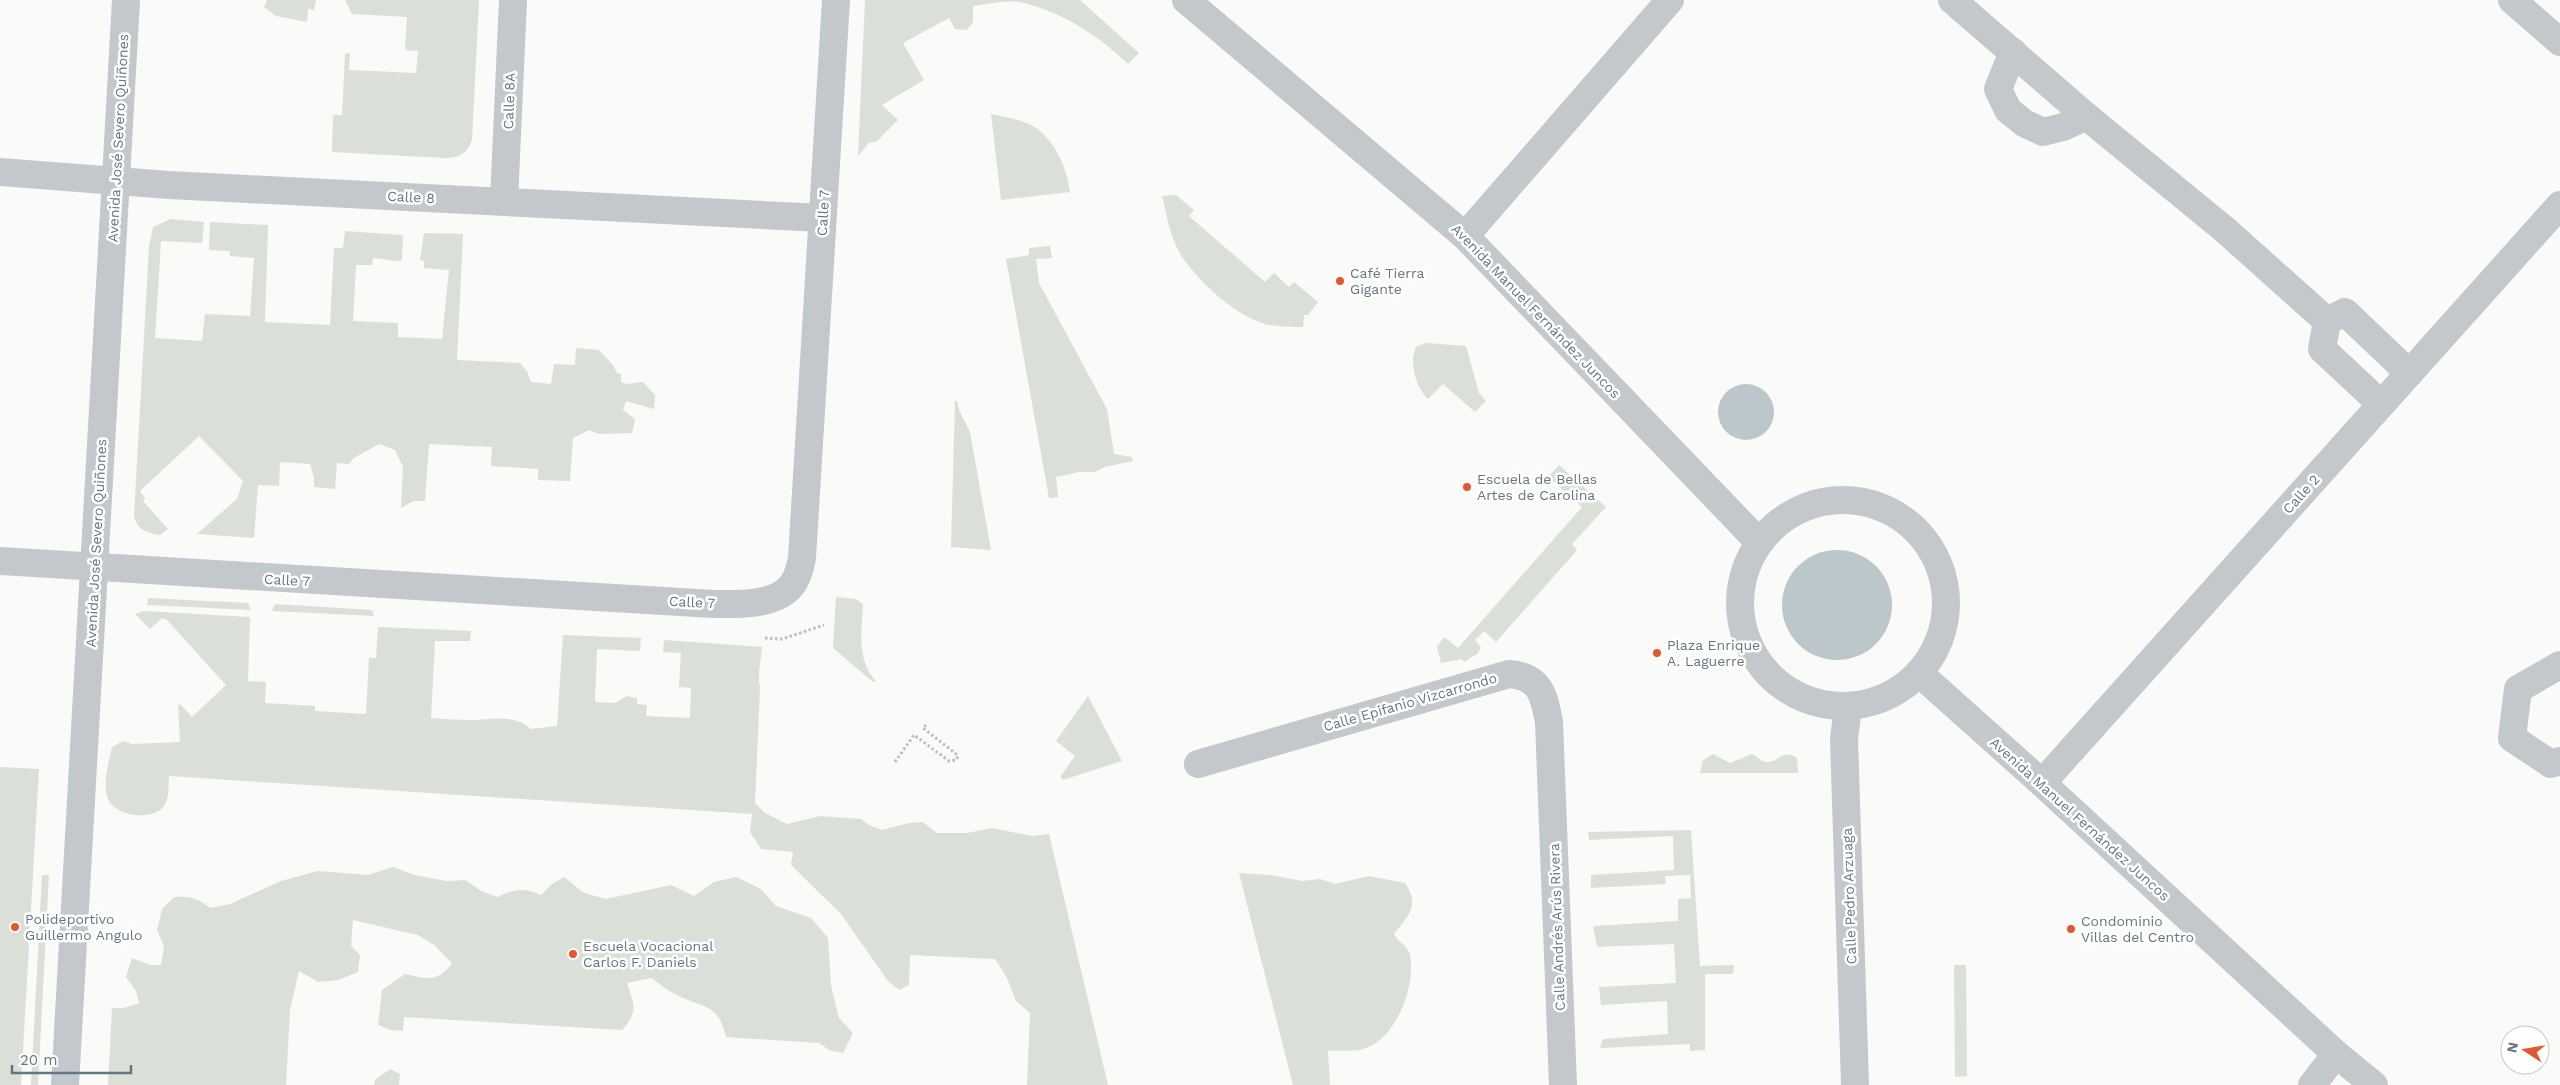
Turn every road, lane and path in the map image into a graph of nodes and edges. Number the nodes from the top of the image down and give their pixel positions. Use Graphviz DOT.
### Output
graph roads {
  1 [pos="126,0"];
  2 [pos="513,0"];
  3 [pos="836,0"];
  4 [pos="1186,0"];
  5 [pos="1670,0"];
  6 [pos="1952,0"];
  7 [pos="2512,0"];
  8 [pos="2560,42"];
  9 [pos="2013,52"];
  10 [pos="2086,116"];
  11 [pos="0,172"];
  12 [pos="115,182"];
  13 [pos="504,202"];
  14 [pos="2560,205"];
  15 [pos="822,218"];
  16 [pos="1465,236"];
  17 [pos="2327,321"];
  18 [pos="2409,373"];
  19 [pos="2381,404"];
  20 [pos="1758,541"];
  21 [pos="0,561"];
  22 [pos="95,568"];
  23 [pos="2560,665"];
  24 [pos="1920,674"];
  25 [pos="1848,707"];
  26 [pos="926,725"];
  27 [pos="2560,761"];
  28 [pos="895,762"];
  29 [pos="1198,764"];
  30 [pos="1550,769"];
  31 [pos="2042,783"];
  32 [pos="2336,1054"];
  33 [pos="65,1085"];
  34 [pos="1563,1085"];
  35 [pos="1855,1085"];
  36 [pos="2312,1085"];
  37 [pos="2374,1085"];
  1 -- 12 [label="street, Avenida José Severo Quiñones"];
  2 -- 13 [label="street, Calle 8A"];
  3 -- 15 [label="street, Calle 7"];
  4 -- 16 [label="street, Avenida Manuel Fernández Juncos"];
  5 -- 16 [label="street"];
  6 -- 9 [label="street"];
  7 -- 8 [label="street"];
  9 -- 10 [label="street"];
  9 -- 10 [label="street"];
  10 -- 17 [label="street"];
  11 -- 12 [label="street, Calle 8"];
  12 -- 13 [label="street, Calle 8"];
  12 -- 22 [label="street, Avenida José Severo Quiñones"];
  13 -- 15 [label="street, Calle 8"];
  14 -- 18 [label="street, Calle 2"];
  15 -- 22 [label="street, Calle 7"];
  16 -- 20 [label="street, Avenida Manuel Fernández Juncos"];
  17 -- 18 [label="street"];
  17 -- 19 [label="street"];
  18 -- 19 [label="street, Calle 2"];
  19 -- 31 [label="street, Calle 2"];
  20 -- 24 [label="street"];
  20 -- 25 [label="street"];
  21 -- 22 [label="street, Calle 7"];
  22 -- 33 [label="street, Avenida José Severo Quiñones"];
  23 -- 27 [label="street"];
  24 -- 25 [label="street"];
  24 -- 31 [label="street, Avenida Manuel Fernández Juncos"];
  25 -- 35 [label="street, Calle Pedro Arzuaga"];
  26 -- 28 [label="path"];
  29 -- 30 [label="street, Calle Epifanio Vizcarrondo"];
  30 -- 34 [label="street, Calle Andrés Arús Rivera"];
  31 -- 32 [label="street, Avenida Manuel Fernández Juncos"];
  32 -- 36 [label="street"];
  32 -- 37 [label="street, Avenida Manuel Fernández Juncos"];
}
